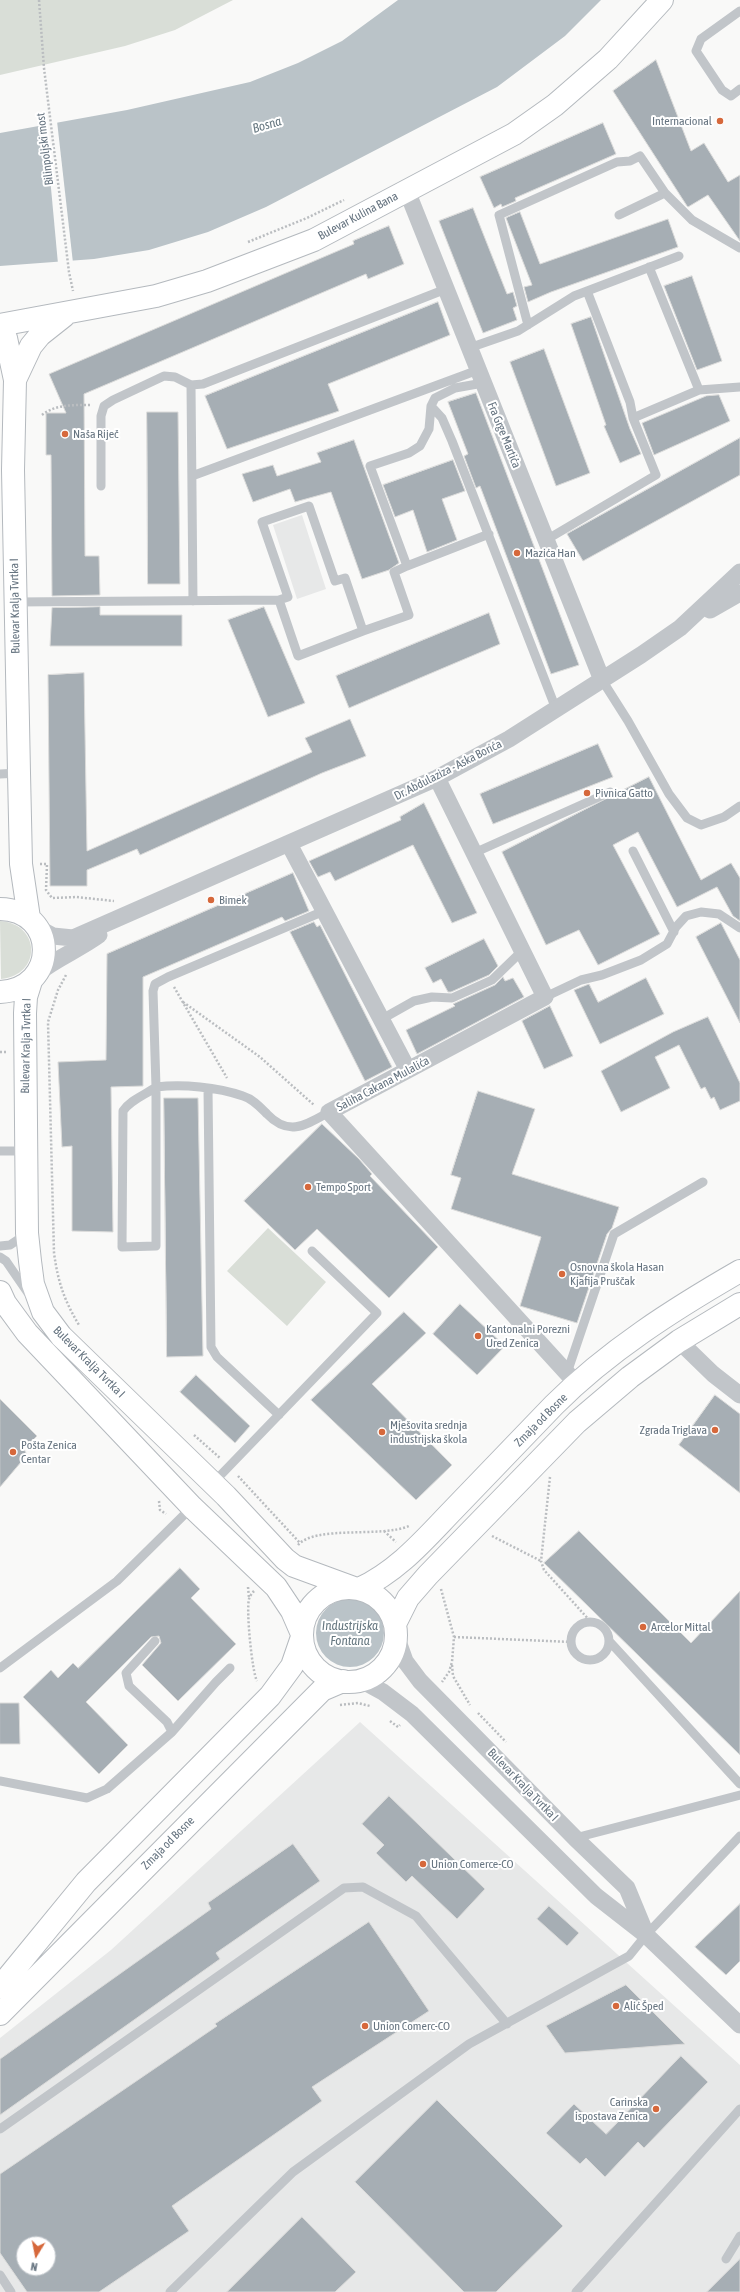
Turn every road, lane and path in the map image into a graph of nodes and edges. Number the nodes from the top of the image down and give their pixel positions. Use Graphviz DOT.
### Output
graph roads {
  1 [pos="39,0"];
  2 [pos="662,0"];
  3 [pos="740,11"];
  4 [pos="740,89"];
  5 [pos="406,191"];
  6 [pos="665,193"];
  7 [pos="350,197"];
  8 [pos="619,215"];
  9 [pos="244,244"];
  10 [pos="740,248"];
  11 [pos="678,256"];
  12 [pos="649,267"];
  13 [pos="446,289"];
  14 [pos="586,291"];
  15 [pos="74,294"];
  16 [pos="66,314"];
  17 [pos="0,325"];
  18 [pos="528,325"];
  19 [pos="0,334"];
  20 [pos="469,348"];
  21 [pos="481,376"];
  22 [pos="15,380"];
  23 [pos="191,385"];
  24 [pos="740,387"];
  25 [pos="699,390"];
  26 [pos="104,406"];
  27 [pos="431,406"];
  28 [pos="42,415"];
  29 [pos="633,418"];
  30 [pos="192,476"];
  31 [pos="101,486"];
  32 [pos="489,534"];
  33 [pos="546,540"];
  34 [pos="407,566"];
  35 [pos="740,572"];
  36 [pos="740,593"];
  37 [pos="279,600"];
  38 [pos="193,601"];
  39 [pos="15,602"];
  40 [pos="680,628"];
  41 [pos="363,631"];
  42 [pos="602,680"];
  43 [pos="556,708"];
  44 [pos="10,773"];
  45 [pos="437,778"];
  46 [pos="610,792"];
  47 [pos="740,806"];
  48 [pos="289,844"];
  49 [pos="633,851"];
  50 [pos="474,852"];
  51 [pos="0,909"];
  52 [pos="324,911"];
  53 [pos="126,916"];
  54 [pos="33,922"];
  55 [pos="740,928"];
  56 [pos="674,932"];
  57 [pos="522,951"];
  58 [pos="34,977"];
  59 [pos="168,977"];
  60 [pos="0,992"];
  61 [pos="545,997"];
  62 [pos="183,1002"];
  63 [pos="382,1019"];
  64 [pos="408,1070"];
  65 [pos="156,1087"];
  66 [pos="208,1089"];
  67 [pos="237,1095"];
  68 [pos="327,1114"];
  69 [pos="0,1151"];
  70 [pos="26,1151"];
  71 [pos="703,1182"];
  72 [pos="27,1233"];
  73 [pos="0,1246"];
  74 [pos="312,1251"];
  75 [pos="0,1256"];
  76 [pos="740,1271"];
  77 [pos="0,1292"];
  78 [pos="740,1304"];
  79 [pos="43,1312"];
  80 [pos="679,1341"];
  81 [pos="572,1379"];
  82 [pos="740,1395"];
  83 [pos="279,1415"];
  84 [pos="545,1480"];
  85 [pos="213,1483"];
  86 [pos="192,1507"];
  87 [pos="496,1530"];
  88 [pos="409,1555"];
  89 [pos="285,1558"];
  90 [pos="541,1561"];
  91 [pos="266,1577"];
  92 [pos="437,1580"];
  93 [pos="357,1588"];
  94 [pos="444,1594"];
  95 [pos="591,1622"];
  96 [pos="396,1630"];
  97 [pos="302,1635"];
  98 [pos="454,1637"];
  99 [pos="155,1641"];
  100 [pos="571,1642"];
  101 [pos="610,1642"];
  102 [pos="452,1662"];
  103 [pos="0,1668"];
  104 [pos="230,1668"];
  105 [pos="352,1680"];
  106 [pos="433,1693"];
  107 [pos="270,1696"];
  108 [pos="337,1706"];
  109 [pos="470,1707"];
  110 [pos="376,1710"];
  111 [pos="475,1711"];
  112 [pos="412,1714"];
  113 [pos="386,1717"];
  114 [pos="172,1732"];
  115 [pos="510,1747"];
  116 [pos="0,1781"];
  117 [pos="740,1784"];
  118 [pos="740,1795"];
  119 [pos="740,1836"];
  120 [pos="575,1838"];
  121 [pos="646,1935"];
  122 [pos="0,1987"];
  123 [pos="0,2014"];
  124 [pos="507,2024"];
  125 [pos="740,2026"];
  126 [pos="740,2109"];
  127 [pos="0,2129"];
  128 [pos="740,2236"];
  129 [pos="726,2259"];
  130 [pos="0,2275"];
  131 [pos="12,2292"];
  132 [pos="170,2292"];
  133 [pos="576,2292"];
  1 -- 15 [label="path, Bilinpoljski most"];
  2 -- 5 [label="street, Bulevar Kulina Bana"];
  3 -- 4 [label="lane"];
  5 -- 13 [label="street, Fra Grge Martića"];
  5 -- 16 [label="street, Bulevar Kulina Bana"];
  6 -- 8 [label="lane"];
  6 -- 10 [label="lane"];
  6 -- 18 [label="lane"];
  7 -- 9 [label="path"];
  11 -- 12 [label="lane"];
  12 -- 14 [label="lane"];
  12 -- 25 [label="lane"];
  13 -- 20 [label="street, Fra Grge Martića"];
  13 -- 23 [label="lane"];
  14 -- 18 [label="lane"];
  14 -- 29 [label="lane"];
  16 -- 17 [label="street, Bulevar Kulina Bana"];
  16 -- 22 [label="street, Bulevar Kralja Tvrtka I"];
  18 -- 20 [label="lane"];
  19 -- 22 [label="street"];
  20 -- 21 [label="street, Fra Grge Martića"];
  21 -- 27 [label="lane"];
  21 -- 30 [label="lane"];
  21 -- 33 [label="street, Fra Grge Martića"];
  22 -- 39 [label="street, Bulevar Kralja Tvrtka I"];
  23 -- 26 [label="lane"];
  23 -- 30 [label="lane"];
  24 -- 25 [label="lane"];
  25 -- 29 [label="lane"];
  26 -- 28 [label="path"];
  26 -- 31 [label="lane"];
  27 -- 32 [label="lane"];
  27 -- 34 [label="lane"];
  29 -- 33 [label="lane"];
  30 -- 38 [label="lane"];
  32 -- 34 [label="lane"];
  32 -- 43 [label="lane"];
  33 -- 42 [label="street, Fra Grge Martića"];
  34 -- 41 [label="lane"];
  35 -- 40 [label="street, Dr. Abdulaziza - Aska Borića"];
  36 -- 40 [label="street"];
  37 -- 38 [label="lane"];
  37 -- 41 [label="lane"];
  37 -- 41 [label="lane"];
  38 -- 39 [label="lane"];
  39 -- 44 [label="street, Bulevar Kralja Tvrtka I"];
  40 -- 42 [label="street, Dr. Abdulaziza - Aska Borića"];
  42 -- 43 [label="street, Dr. Abdulaziza - Aska Borića"];
  42 -- 47 [label="lane"];
  43 -- 45 [label="street, Dr. Abdulaziza - Aska Borića"];
  44 -- 54 [label="street, Bulevar Kralja Tvrtka I"];
  45 -- 48 [label="street, Dr. Abdulaziza - Aska Borića"];
  45 -- 50 [label="street"];
  46 -- 50 [label="lane"];
  48 -- 52 [label="street"];
  48 -- 53 [label="street, Dr. Abdulaziza - Aska Borića"];
  49 -- 56 [label="lane"];
  50 -- 57 [label="street"];
  51 -- 54 [label="street"];
  52 -- 59 [label="lane"];
  52 -- 63 [label="street"];
  53 -- 54 [label="street, Dr. Abdulaziza - Aska Borića"];
  53 -- 58 [label="street, Dr. Abdulaziza - Aska Borića"];
  54 -- 58 [label="street, Bulevar Kralja Tvrtka I"];
  55 -- 56 [label="lane"];
  56 -- 61 [label="lane"];
  57 -- 61 [label="street"];
  57 -- 63 [label="lane"];
  58 -- 60 [label="street, Bulevar Kralja Tvrtka I"];
  58 -- 70 [label="street, Bulevar Kralja Tvrtka I"];
  59 -- 62 [label="path"];
  59 -- 65 [label="lane"];
  61 -- 64 [label="street, Saliha Cakana Mulalića"];
  62 -- 67 [label="path"];
  62 -- 68 [label="path"];
  63 -- 64 [label="street"];
  64 -- 68 [label="street, Saliha Cakana Mulalića"];
  65 -- 65 [label="lane"];
  65 -- 66 [label="lane"];
  66 -- 67 [label="lane"];
  66 -- 83 [label="lane"];
  67 -- 68 [label="lane"];
  68 -- 81 [label="street, Saliha Cakana Mulalića"];
  69 -- 70 [label="lane"];
  70 -- 72 [label="street, Bulevar Kralja Tvrtka I"];
  71 -- 81 [label="lane"];
  72 -- 73 [label="lane"];
  72 -- 79 [label="street, Bulevar Kralja Tvrtka I"];
  74 -- 83 [label="lane"];
  75 -- 79 [label="lane"];
  76 -- 81 [label="street, Zmaja od Bosne"];
  77 -- 86 [label="street, Bulevar Kralja Tvrtka I"];
  78 -- 80 [label="street, Zmaja od Bosne"];
  79 -- 85 [label="street, Bulevar Kralja Tvrtka I"];
  80 -- 82 [label="street"];
  80 -- 92 [label="street, Zmaja od Bosne"];
  81 -- 88 [label="street, Zmaja od Bosne"];
  83 -- 85 [label="lane"];
  84 -- 90 [label="path"];
  85 -- 89 [label="street, Bulevar Kralja Tvrtka I"];
  86 -- 91 [label="street, Bulevar Kralja Tvrtka I"];
  86 -- 103 [label="lane"];
  87 -- 90 [label="path"];
  88 -- 89 [label="path"];
  88 -- 93 [label="street, Zmaja od Bosne"];
  89 -- 93 [label="street, Bulevar Kralja Tvrtka I"];
  90 -- 95 [label="path"];
  91 -- 97 [label="street, Bulevar Kralja Tvrtka I"];
  91 -- 107 [label="path"];
  92 -- 94 [label="path"];
  92 -- 94 [label="path"];
  92 -- 96 [label="street, Zmaja od Bosne"];
  93 -- 96 [label="street"];
  93 -- 97 [label="street, Zmaja od Bosne"];
  94 -- 98 [label="path"];
  95 -- 100 [label="lane"];
  95 -- 101 [label="lane"];
  96 -- 105 [label="street, Zmaja od Bosne"];
  96 -- 106 [label="street, Bulevar Kralja Tvrtka I"];
  97 -- 105 [label="street"];
  97 -- 107 [label="street, Zmaja od Bosne"];
  98 -- 100 [label="path"];
  98 -- 102 [label="path"];
  99 -- 114 [label="lane"];
  100 -- 101 [label="lane"];
  101 -- 117 [label="lane"];
  102 -- 106 [label="path"];
  102 -- 109 [label="path"];
  104 -- 114 [label="lane"];
  105 -- 112 [label="street, Bulevar Kralja Tvrtka I"];
  105 -- 123 [label="street, Zmaja od Bosne"];
  106 -- 120 [label="street, Bulevar Kralja Tvrtka I"];
  107 -- 122 [label="street, Zmaja od Bosne"];
  108 -- 110 [label="path"];
  111 -- 115 [label="path"];
  112 -- 113 [label="path"];
  112 -- 121 [label="street, Bulevar Kralja Tvrtka I"];
  114 -- 116 [label="lane"];
  118 -- 120 [label="lane"];
  119 -- 121 [label="lane"];
  120 -- 121 [label="street, Bulevar Kralja Tvrtka I"];
  121 -- 124 [label="lane"];
  121 -- 125 [label="street, Bulevar Kralja Tvrtka I"];
  124 -- 127 [label="lane"];
  124 -- 132 [label="lane"];
  126 -- 133 [label="lane"];
  128 -- 129 [label="lane"];
  130 -- 131 [label="lane"];
}
